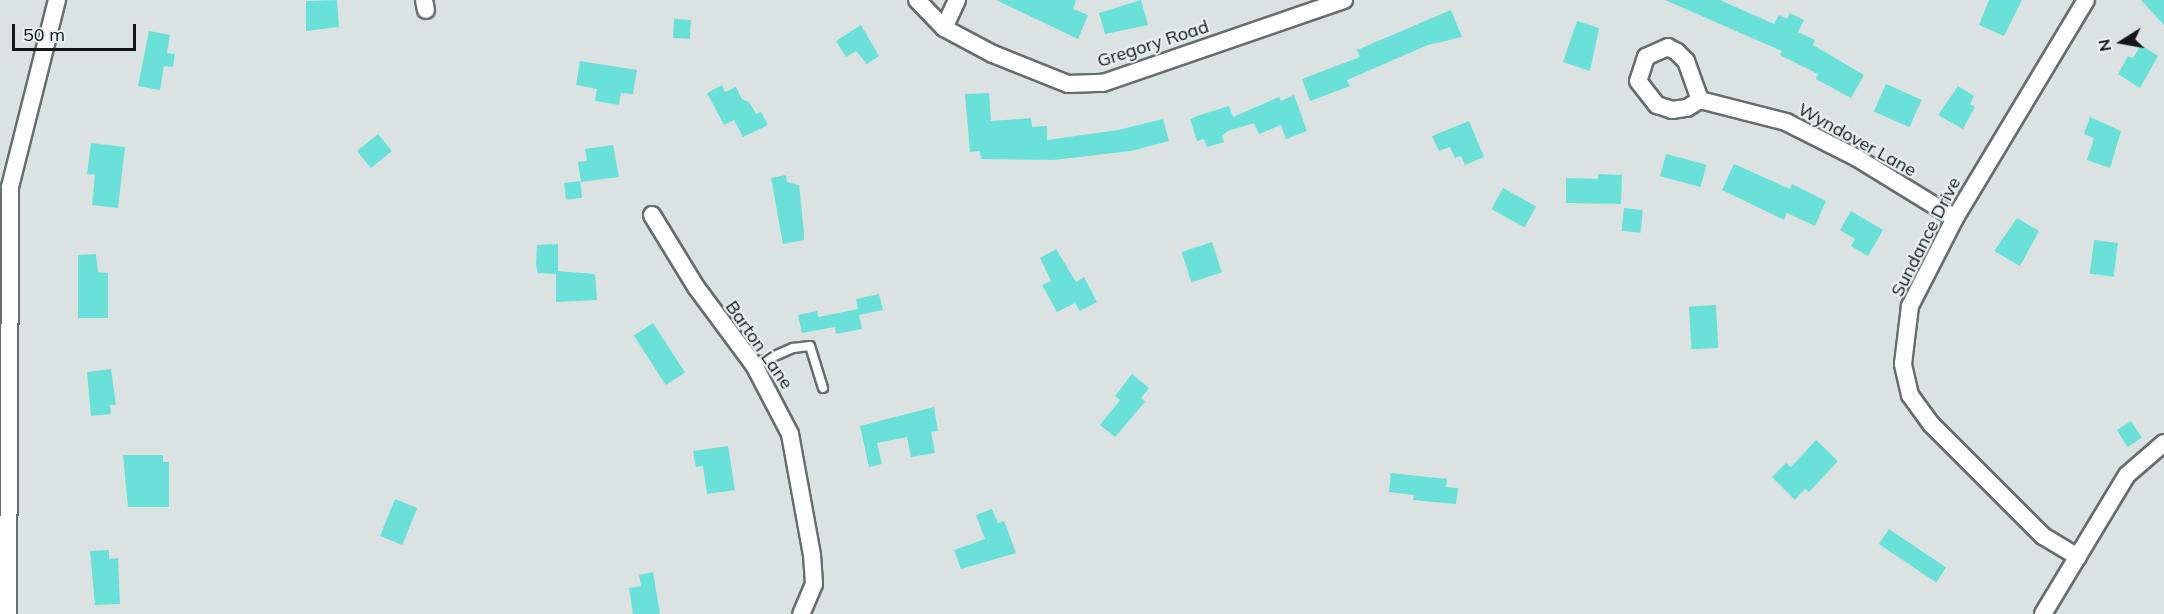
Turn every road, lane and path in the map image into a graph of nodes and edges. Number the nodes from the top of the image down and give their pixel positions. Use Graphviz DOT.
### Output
graph roads {
  1 [pos="57,0"];
  2 [pos="917,0"];
  3 [pos="957,0"];
  4 [pos="1344,0"];
  5 [pos="2086,0"];
  6 [pos="944,28"];
  7 [pos="1700,99"];
  8 [pos="652,215"];
  9 [pos="1955,218"];
  10 [pos="754,365"];
  11 [pos="823,388"];
  12 [pos="2164,443"];
  13 [pos="2078,557"];
  14 [pos="8,614"];
  15 [pos="801,614"];
  16 [pos="2043,614"];
  1 -- 14 [label="street"];
  2 -- 6 [label="street, Gregory Road"];
  3 -- 6 [label="street"];
  4 -- 6 [label="street, Gregory Road"];
  5 -- 9 [label="street, Sundance Drive"];
  7 -- 9 [label="street, Wyndover Lane"];
  8 -- 10 [label="street, Barton Lane"];
  9 -- 13 [label="street, Sundance Drive"];
  10 -- 11 [label="lane"];
  10 -- 15 [label="street, Barton Lane"];
  12 -- 13 [label="street"];
  13 -- 16 [label="street"];
}
